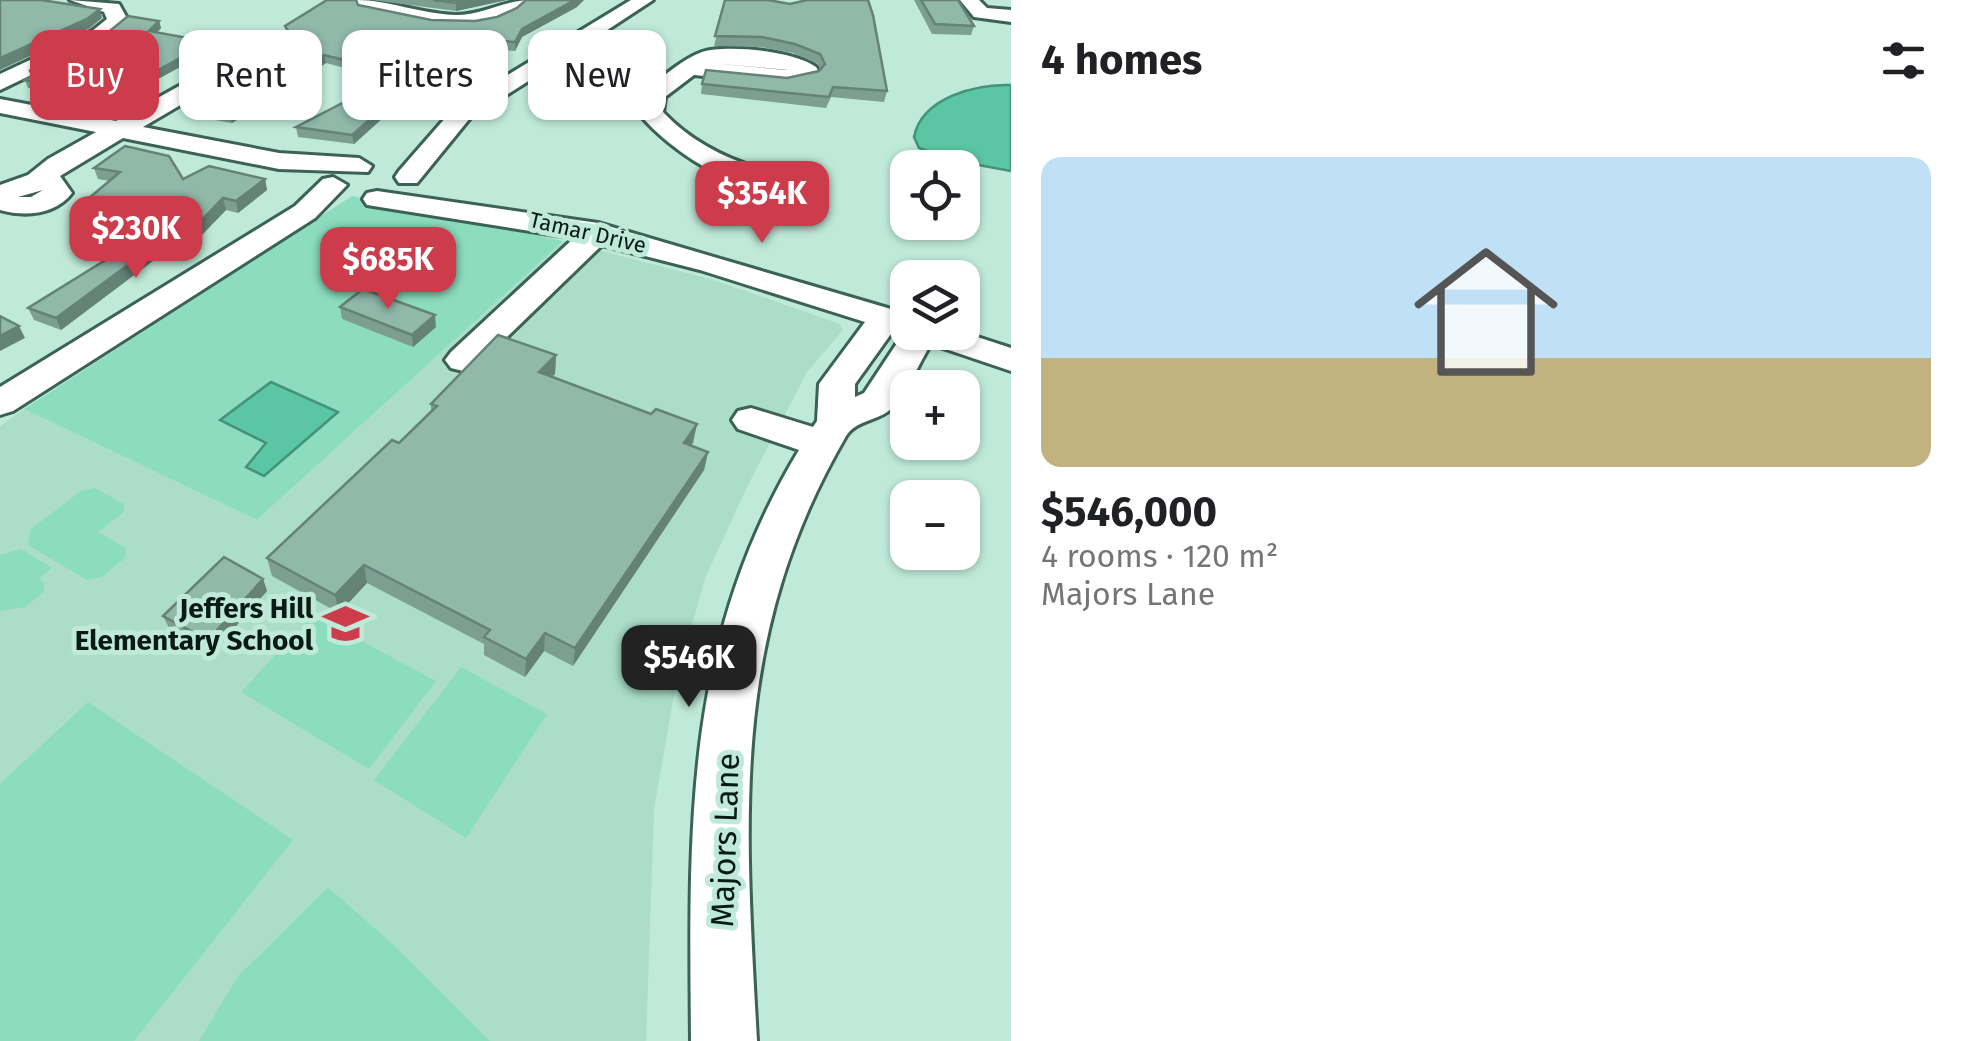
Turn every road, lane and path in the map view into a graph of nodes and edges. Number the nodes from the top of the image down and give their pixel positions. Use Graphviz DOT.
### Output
graph roads {
  1 [pos="79,0"];
  2 [pos="366,0"];
  3 [pos="522,0"];
  4 [pos="644,0"];
  5 [pos="970,0"];
  6 [pos="1011,16"];
  7 [pos="596,30"];
  8 [pos="690,68"];
  9 [pos="0,83"];
  10 [pos="666,85"];
  11 [pos="179,95"];
  12 [pos="0,106"];
  13 [pos="456,120"];
  14 [pos="658,120"];
  15 [pos="120,128"];
  16 [pos="279,161"];
  17 [pos="386,168"];
  18 [pos="765,178"];
  19 [pos="38,181"];
  20 [pos="334,182"];
  21 [pos="371,199"];
  22 [pos="305,212"];
  23 [pos="497,212"];
  24 [pos="598,232"];
  25 [pos="476,234"];
  26 [pos="890,320"];
  27 [pos="890,328"];
  28 [pos="910,350"];
  29 [pos="980,350"];
  30 [pos="463,360"];
  31 [pos="1011,360"];
  32 [pos="0,403"];
  33 [pos="752,420"];
  34 [pos="829,432"];
  35 [pos="724,1041"];
  1 -- 9 [label="street"];
  2 -- 3 [label="street"];
  4 -- 7 [label="street"];
  5 -- 6 [label="street"];
  8 -- 10 [label="street"];
  11 -- 15 [label="street"];
  12 -- 15 [label="street, Tamar Drive"];
  13 -- 17 [label="street"];
  14 -- 18 [label="street"];
  15 -- 16 [label="street, Tamar Drive"];
  15 -- 19 [label="street"];
  16 -- 17 [label="street, Tamar Drive"];
  16 -- 20 [label="street, Tamar Drive"];
  17 -- 20 [label="street"];
  17 -- 21 [label="street"];
  17 -- 23 [label="street, Tamar Drive"];
  20 -- 21 [label="street, Tamar Drive"];
  20 -- 22 [label="street"];
  21 -- 22 [label="street"];
  21 -- 23 [label="street, Tamar Drive"];
  22 -- 32 [label="street"];
  23 -- 24 [label="street, Tamar Drive"];
  23 -- 25 [label="street"];
  24 -- 26 [label="street, Tamar Drive"];
  24 -- 30 [label="street"];
  27 -- 34 [label="street, Majors Lane"];
  28 -- 34 [label="street"];
  29 -- 31 [label="street"];
  33 -- 34 [label="street"];
  34 -- 35 [label="street, Majors Lane"];
}
